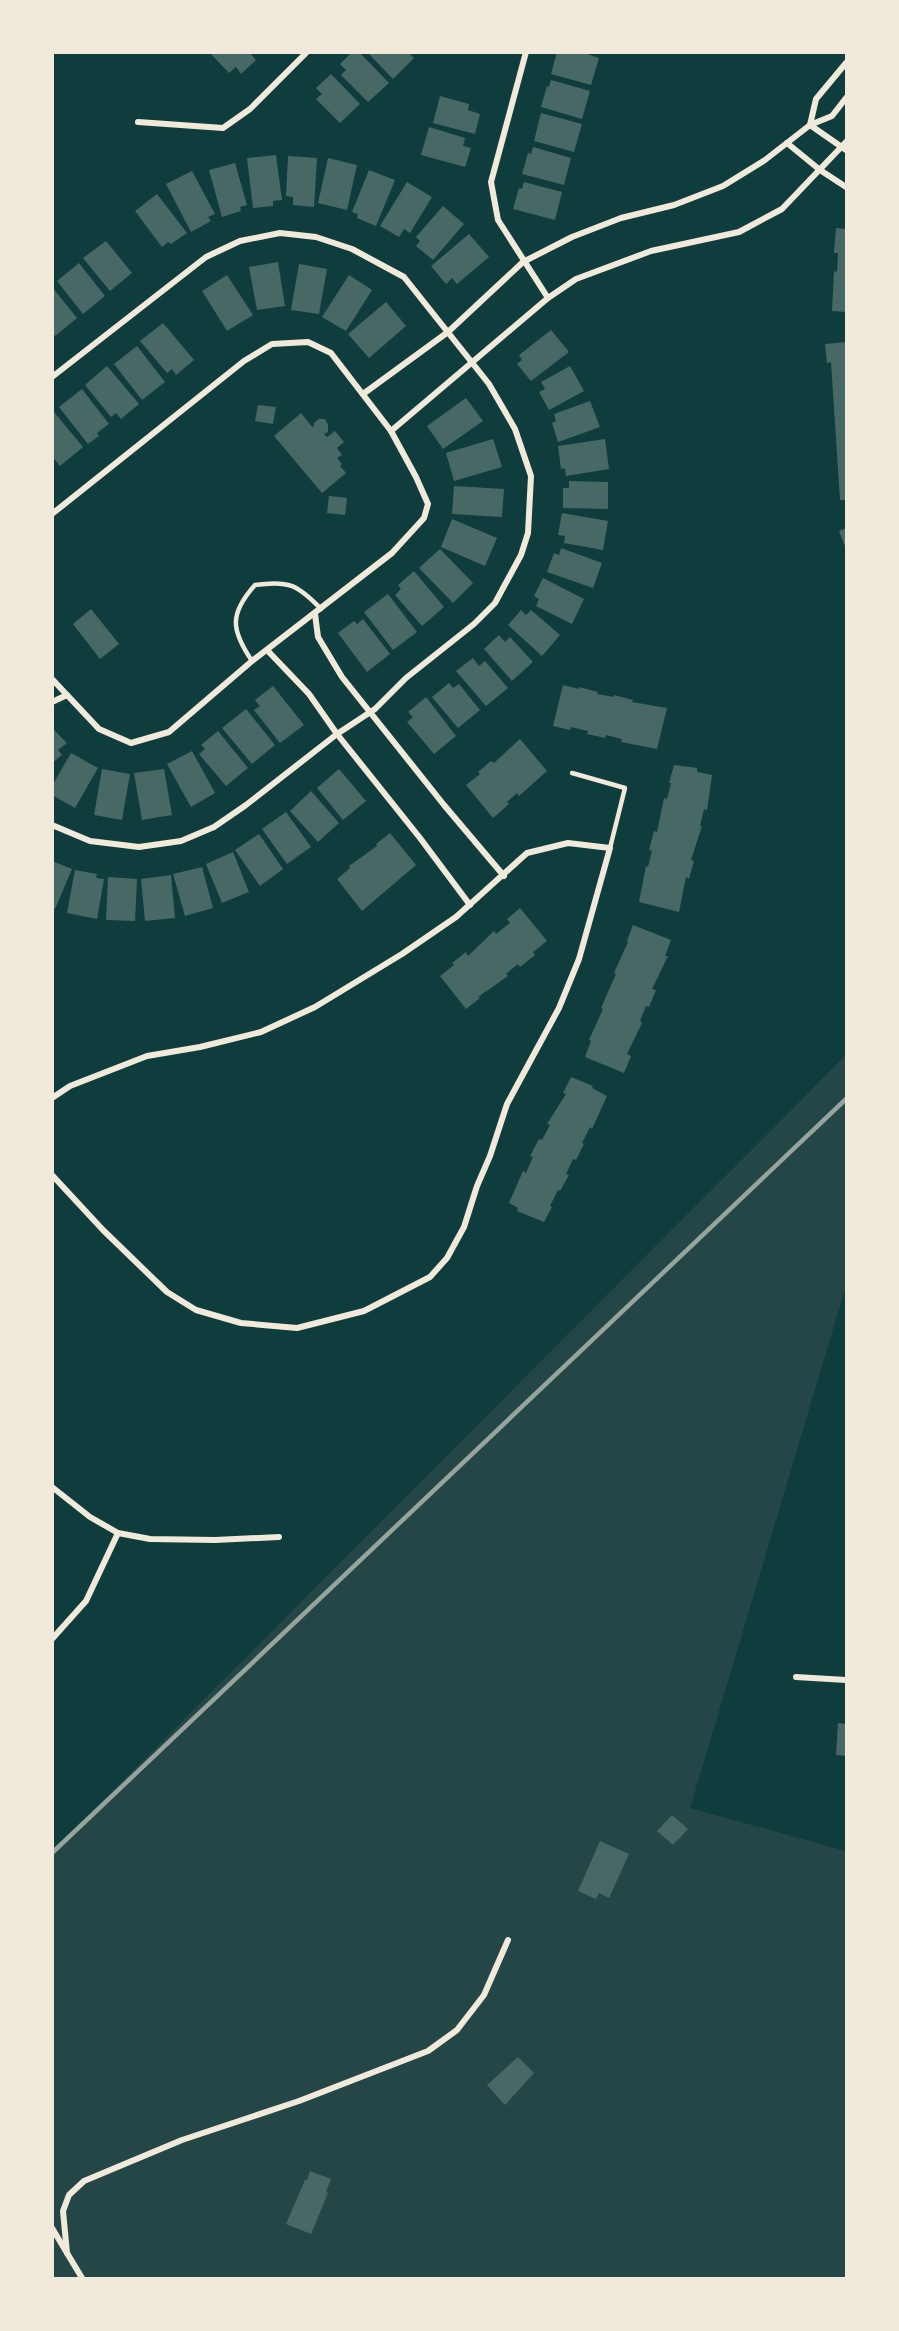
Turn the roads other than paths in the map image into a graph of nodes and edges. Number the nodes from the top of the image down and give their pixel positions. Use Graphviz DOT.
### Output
graph roads {
  1 [pos="307,52"];
  2 [pos="526,52"];
  3 [pos="846,63"];
  4 [pos="846,98"];
  5 [pos="138,122"];
  6 [pos="810,125"];
  7 [pos="787,143"];
  8 [pos="845,146"];
  9 [pos="820,170"];
  10 [pos="846,187"];
  11 [pos="523,262"];
  12 [pos="548,298"];
  13 [pos="448,332"];
  14 [pos="471,362"];
  15 [pos="52,377"];
  16 [pos="363,394"];
  17 [pos="391,431"];
  18 [pos="52,514"];
  19 [pos="318,611"];
  20 [pos="267,650"];
  21 [pos="252,661"];
  22 [pos="52,679"];
  23 [pos="67,695"];
  24 [pos="52,702"];
  25 [pos="369,713"];
  26 [pos="337,734"];
  27 [pos="572,773"];
  28 [pos="52,825"];
  29 [pos="610,848"];
  30 [pos="504,876"];
  31 [pos="470,905"];
  32 [pos="52,1098"];
  33 [pos="52,1175"];
  34 [pos="52,1487"];
  35 [pos="118,1533"];
  36 [pos="279,1537"];
  37 [pos="52,1639"];
  38 [pos="796,1677"];
  39 [pos="846,1680"];
  40 [pos="508,1940"];
  41 [pos="52,2228"];
  42 [pos="67,2253"];
  43 [pos="82,2278"];
  1 -- 5 [label="street"];
  2 -- 11 [label="street"];
  3 -- 6 [label="street"];
  4 -- 6 [label="street"];
  6 -- 7 [label="street"];
  6 -- 8 [label="street"];
  7 -- 9 [label="street"];
  7 -- 11 [label="street"];
  8 -- 9 [label="street"];
  9 -- 10 [label="street"];
  9 -- 12 [label="street"];
  11 -- 12 [label="street"];
  11 -- 13 [label="street"];
  12 -- 14 [label="street"];
  13 -- 14 [label="street"];
  13 -- 15 [label="street"];
  13 -- 16 [label="street"];
  14 -- 17 [label="street"];
  14 -- 25 [label="street"];
  16 -- 17 [label="street"];
  16 -- 18 [label="street"];
  17 -- 19 [label="street"];
  19 -- 20 [label="street"];
  19 -- 21 [label="lane"];
  19 -- 25 [label="street"];
  20 -- 21 [label="street"];
  20 -- 26 [label="street"];
  21 -- 23 [label="street"];
  22 -- 23 [label="street"];
  23 -- 24 [label="street"];
  25 -- 26 [label="street"];
  25 -- 30 [label="street"];
  26 -- 28 [label="street"];
  26 -- 31 [label="street"];
  27 -- 29 [label="lane"];
  29 -- 30 [label="street"];
  29 -- 33 [label="street"];
  30 -- 31 [label="street"];
  31 -- 32 [label="street"];
  34 -- 35 [label="street"];
  35 -- 36 [label="street"];
  35 -- 37 [label="street"];
  38 -- 39 [label="street"];
  40 -- 42 [label="street"];
  41 -- 42 [label="street"];
  42 -- 43 [label="street"];
}
